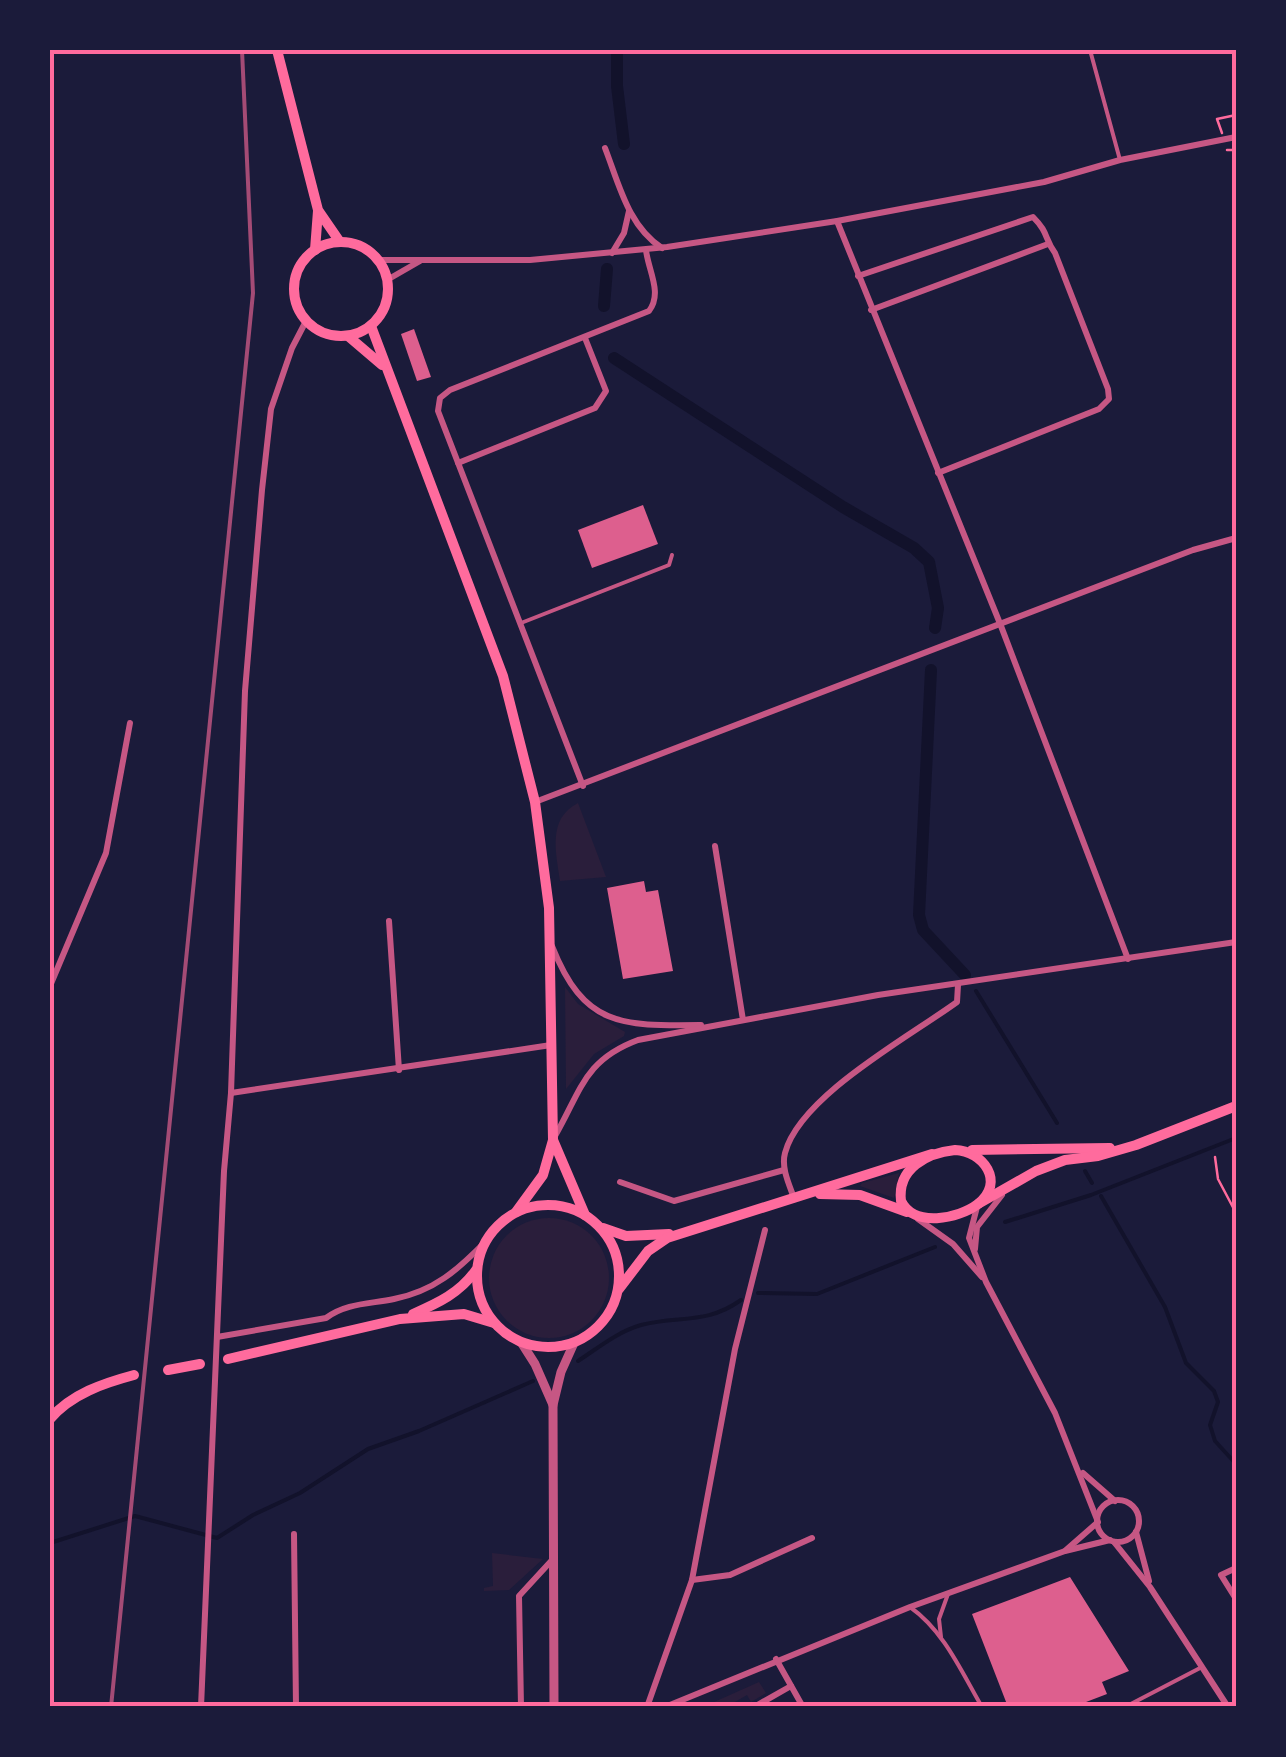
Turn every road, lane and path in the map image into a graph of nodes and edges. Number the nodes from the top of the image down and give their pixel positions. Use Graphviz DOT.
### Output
graph roads {
  1 [pos="277,50"];
  2 [pos="1090,50"];
  3 [pos="1236,140"];
  4 [pos="604,148"];
  5 [pos="1120,160"];
  6 [pos="318,210"];
  7 [pos="628,210"];
  8 [pos="837,221"];
  9 [pos="340,242"];
  10 [pos="1048,244"];
  11 [pos="662,248"];
  12 [pos="314,250"];
  13 [pos="646,250"];
  14 [pos="612,253"];
  15 [pos="377,260"];
  16 [pos="421,261"];
  17 [pos="858,276"];
  18 [pos="387,280"];
  19 [pos="871,310"];
  20 [pos="306,322"];
  21 [pos="371,326"];
  22 [pos="348,336"];
  23 [pos="585,338"];
  24 [pos="385,368"];
  25 [pos="458,463"];
  26 [pos="938,473"];
  27 [pos="1236,538"];
  28 [pos="672,555"];
  29 [pos="521,623"];
  30 [pos="1001,626"];
  31 [pos="130,723"];
  32 [pos="583,786"];
  33 [pos="535,802"];
  34 [pos="716,846"];
  35 [pos="388,921"];
  36 [pos="550,938"];
  37 [pos="1236,942"];
  38 [pos="1128,959"];
  39 [pos="958,985"];
  40 [pos="50,986"];
  41 [pos="743,1020"];
  42 [pos="718,1024"];
  43 [pos="552,1045"];
  44 [pos="399,1070"];
  45 [pos="230,1093"];
  46 [pos="1236,1106"];
  47 [pos="553,1140"];
  48 [pos="1136,1145"];
  49 [pos="961,1150"];
  50 [pos="932,1154"];
  51 [pos="1214,1157"];
  52 [pos="784,1170"];
  53 [pos="620,1182"];
  54 [pos="1012,1186"];
  55 [pos="808,1194"];
  56 [pos="794,1198"];
  57 [pos="978,1204"];
  58 [pos="516,1212"];
  59 [pos="1236,1213"];
  60 [pos="910,1214"];
  61 [pos="585,1215"];
  62 [pos="600,1226"];
  63 [pos="765,1230"];
  64 [pos="690,1231"];
  65 [pos="486,1241"];
  66 [pos="974,1250"];
  67 [pos="477,1270"];
  68 [pos="986,1282"];
  69 [pos="619,1289"];
  70 [pos="400,1319"];
  71 [pos="494,1322"];
  72 [pos="218,1337"];
  73 [pos="521,1342"];
  74 [pos="574,1343"];
  75 [pos="228,1359"];
  76 [pos="200,1364"];
  77 [pos="168,1370"];
  78 [pos="134,1375"];
  79 [pos="552,1405"];
  80 [pos="50,1419"];
  81 [pos="1078,1468"];
  82 [pos="1115,1501"];
  83 [pos="1098,1522"];
  84 [pos="1136,1532"];
  85 [pos="294,1534"];
  86 [pos="812,1538"];
  87 [pos="1112,1541"];
  88 [pos="1065,1551"];
  89 [pos="554,1558"];
  90 [pos="1236,1568"];
  91 [pos="692,1580"];
  92 [pos="1150,1587"];
  93 [pos="948,1594"];
  94 [pos="1236,1599"];
  95 [pos="910,1607"];
  96 [pos="941,1637"];
  97 [pos="776,1660"];
  98 [pos="1202,1667"];
  99 [pos="791,1686"];
  100 [pos="201,1707"];
  101 [pos="296,1707"];
  102 [pos="521,1707"];
  103 [pos="554,1707"];
  104 [pos="647,1707"];
  105 [pos="665,1707"];
  106 [pos="754,1707"];
  107 [pos="803,1707"];
  108 [pos="982,1707"];
  109 [pos="1125,1707"];
  110 [pos="1228,1707"];
  1 -- 6 [label="main road"];
  2 -- 5 [label="lane"];
  3 -- 5 [label="street"];
  4 -- 7 [label="street"];
  5 -- 8 [label="street"];
  6 -- 9 [label="main road"];
  6 -- 12 [label="main road"];
  7 -- 11 [label="street"];
  7 -- 14 [label="street"];
  8 -- 11 [label="street"];
  8 -- 17 [label="street"];
  9 -- 12 [label="main road"];
  9 -- 15 [label="main road"];
  10 -- 17 [label="street"];
  10 -- 19 [label="street"];
  10 -- 26 [label="street"];
  11 -- 13 [label="street"];
  12 -- 20 [label="main road"];
  13 -- 14 [label="street"];
  13 -- 23 [label="street"];
  14 -- 16 [label="street"];
  15 -- 16 [label="street"];
  15 -- 18 [label="main road"];
  16 -- 18 [label="street"];
  17 -- 19 [label="street"];
  18 -- 21 [label="main road"];
  19 -- 26 [label="street"];
  20 -- 22 [label="main road"];
  20 -- 45 [label="street"];
  21 -- 22 [label="main road"];
  21 -- 24 [label="main road"];
  22 -- 24 [label="main road"];
  23 -- 25 [label="street"];
  23 -- 25 [label="street"];
  24 -- 33 [label="main road"];
  25 -- 29 [label="street"];
  26 -- 30 [label="street"];
  27 -- 30 [label="street"];
  28 -- 29 [label="lane"];
  29 -- 32 [label="street"];
  30 -- 32 [label="street"];
  30 -- 38 [label="street"];
  31 -- 40 [label="street"];
  32 -- 33 [label="street"];
  33 -- 36 [label="main road"];
  34 -- 41 [label="street"];
  35 -- 44 [label="street"];
  36 -- 42 [label="street"];
  36 -- 43 [label="main road"];
  37 -- 38 [label="street"];
  38 -- 39 [label="street"];
  39 -- 41 [label="street"];
  39 -- 52 [label="street"];
  41 -- 42 [label="street"];
  42 -- 47 [label="street"];
  43 -- 44 [label="street"];
  43 -- 47 [label="main road"];
  44 -- 45 [label="street"];
  45 -- 72 [label="street"];
  46 -- 48 [label="main road"];
  47 -- 58 [label="main road"];
  47 -- 61 [label="main road"];
  48 -- 49 [label="main road"];
  48 -- 54 [label="main road"];
  49 -- 50 [label="main road"];
  49 -- 57 [label="main road"];
  50 -- 55 [label="main road"];
  50 -- 60 [label="main road"];
  51 -- 59 [label="path"];
  52 -- 53 [label="street"];
  52 -- 56 [label="street"];
  54 -- 57 [label="main road"];
  54 -- 66 [label="street"];
  55 -- 56 [label="main road"];
  55 -- 60 [label="main road"];
  56 -- 64 [label="main road"];
  57 -- 60 [label="main road"];
  57 -- 66 [label="street"];
  58 -- 61 [label="main road"];
  58 -- 65 [label="main road"];
  60 -- 68 [label="street"];
  61 -- 62 [label="main road"];
  62 -- 64 [label="main road"];
  62 -- 69 [label="main road"];
  63 -- 91 [label="street"];
  64 -- 69 [label="main road"];
  65 -- 67 [label="main road"];
  65 -- 72 [label="street"];
  66 -- 68 [label="street"];
  67 -- 70 [label="main road"];
  67 -- 71 [label="main road"];
  68 -- 81 [label="street"];
  69 -- 74 [label="main road"];
  70 -- 71 [label="main road"];
  70 -- 75 [label="main road"];
  71 -- 73 [label="main road"];
  72 -- 100 [label="street"];
  73 -- 74 [label="main road"];
  73 -- 79 [label="street"];
  74 -- 79 [label="street"];
  76 -- 77 [label="main road"];
  78 -- 80 [label="main road"];
  79 -- 89 [label="street"];
  81 -- 82 [label="street"];
  81 -- 83 [label="street"];
  82 -- 83 [label="street"];
  82 -- 84 [label="street"];
  83 -- 87 [label="street"];
  83 -- 88 [label="street"];
  84 -- 87 [label="street"];
  84 -- 92 [label="street"];
  85 -- 101 [label="street"];
  86 -- 91 [label="street"];
  87 -- 88 [label="street"];
  87 -- 92 [label="street"];
  88 -- 93 [label="street"];
  89 -- 102 [label="street"];
  89 -- 103 [label="street"];
  90 -- 94 [label="street"];
  91 -- 104 [label="street"];
  92 -- 98 [label="street"];
  93 -- 95 [label="street"];
  93 -- 96 [label="lane"];
  95 -- 96 [label="lane"];
  95 -- 97 [label="street"];
  96 -- 108 [label="lane"];
  97 -- 99 [label="street"];
  97 -- 105 [label="street"];
  98 -- 109 [label="lane"];
  98 -- 110 [label="street"];
  99 -- 106 [label="street"];
  99 -- 107 [label="street"];
}
